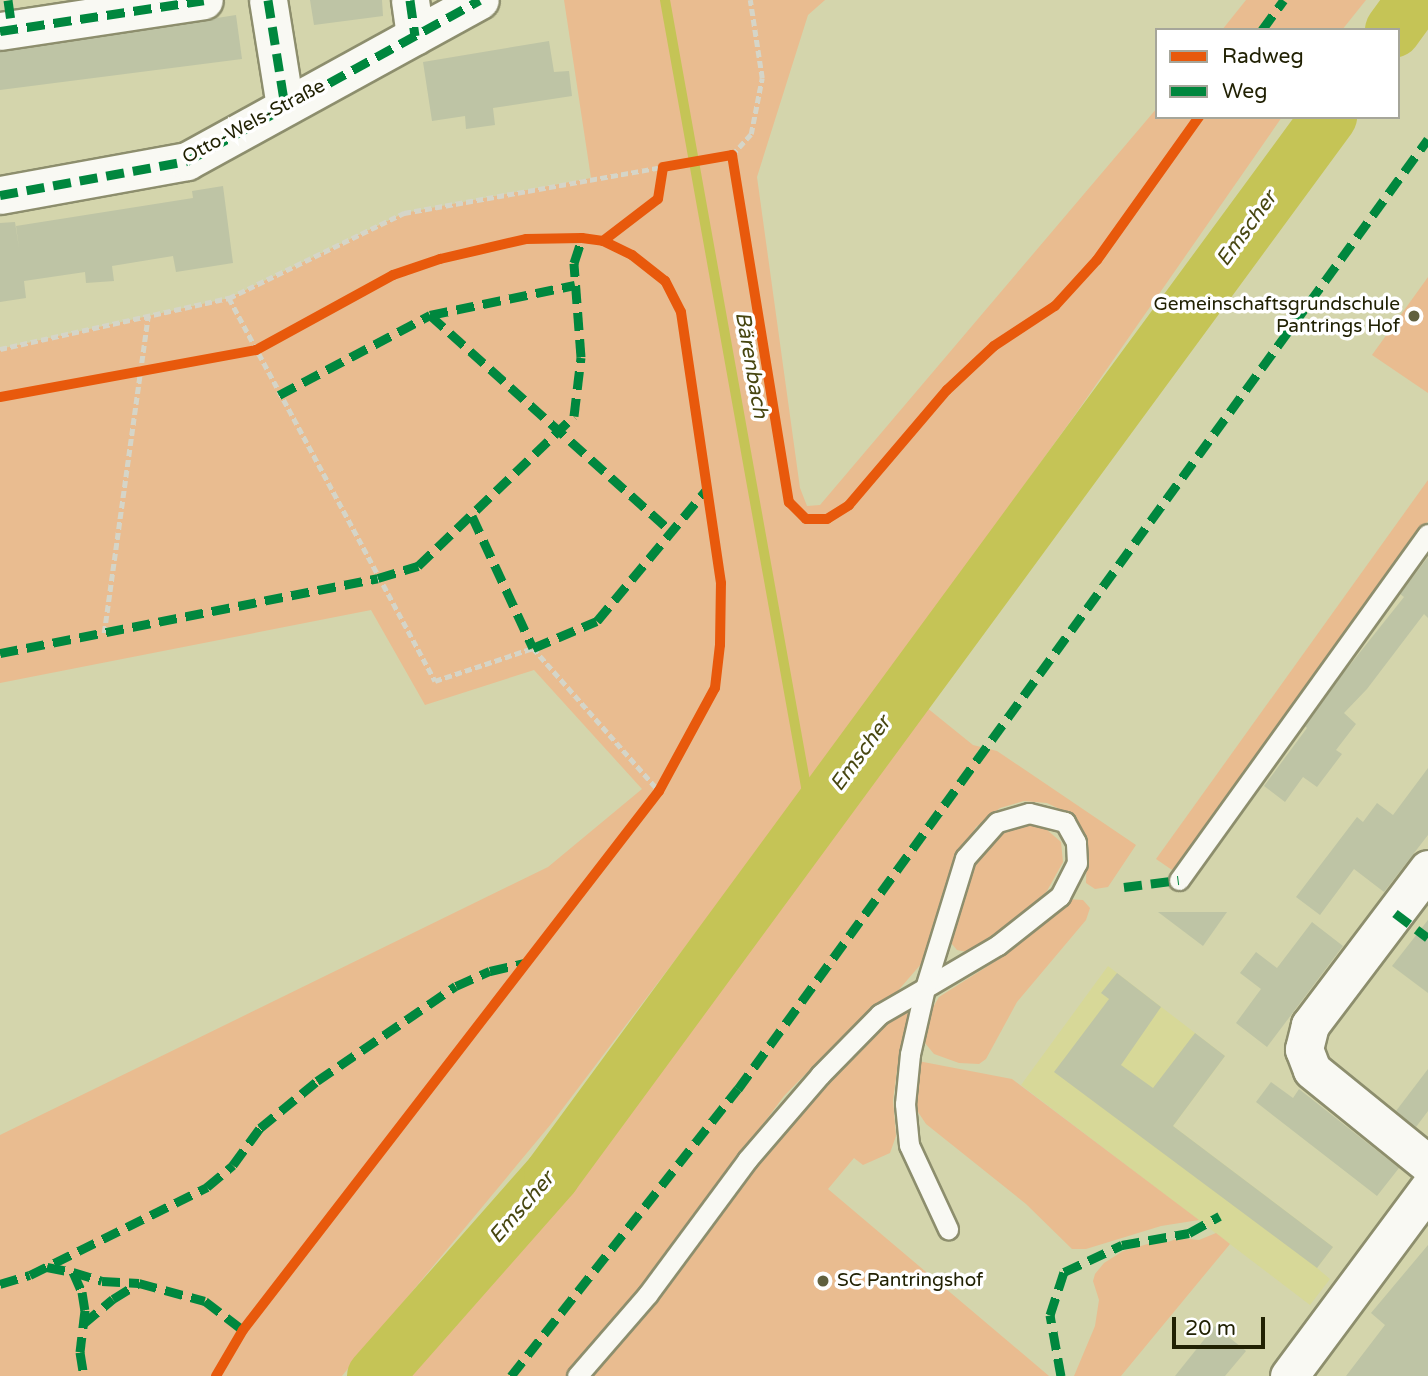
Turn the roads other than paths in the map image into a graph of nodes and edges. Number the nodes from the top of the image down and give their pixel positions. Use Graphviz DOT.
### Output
graph roads {
  1 [pos="204,0"];
  2 [pos="268,0"];
  3 [pos="410,0"];
  4 [pos="480,0"];
  5 [pos="139,5"];
  6 [pos="7,20"];
  7 [pos="415,36"];
  8 [pos="285,106"];
  9 [pos="0,195"];
  10 [pos="1428,534"];
  11 [pos="1428,869"];
  12 [pos="1179,880"];
  13 [pos="925,988"];
  14 [pos="1428,1164"];
  15 [pos="1428,1189"];
  16 [pos="948,1229"];
  17 [pos="578,1376"];
  18 [pos="1289,1376"];
  1 -- 5 [label="street"];
  2 -- 8 [label="street"];
  3 -- 7 [label="street"];
  4 -- 7 [label="street, Otto-Wels-Straße"];
  5 -- 6 [label="street"];
  7 -- 8 [label="street, Otto-Wels-Straße"];
  8 -- 9 [label="street, Otto-Wels-Straße"];
  10 -- 12 [label="lane"];
  11 -- 14 [label="street"];
  13 -- 13 [label="lane"];
  13 -- 16 [label="lane"];
  13 -- 17 [label="lane"];
  15 -- 18 [label="street"];
}
